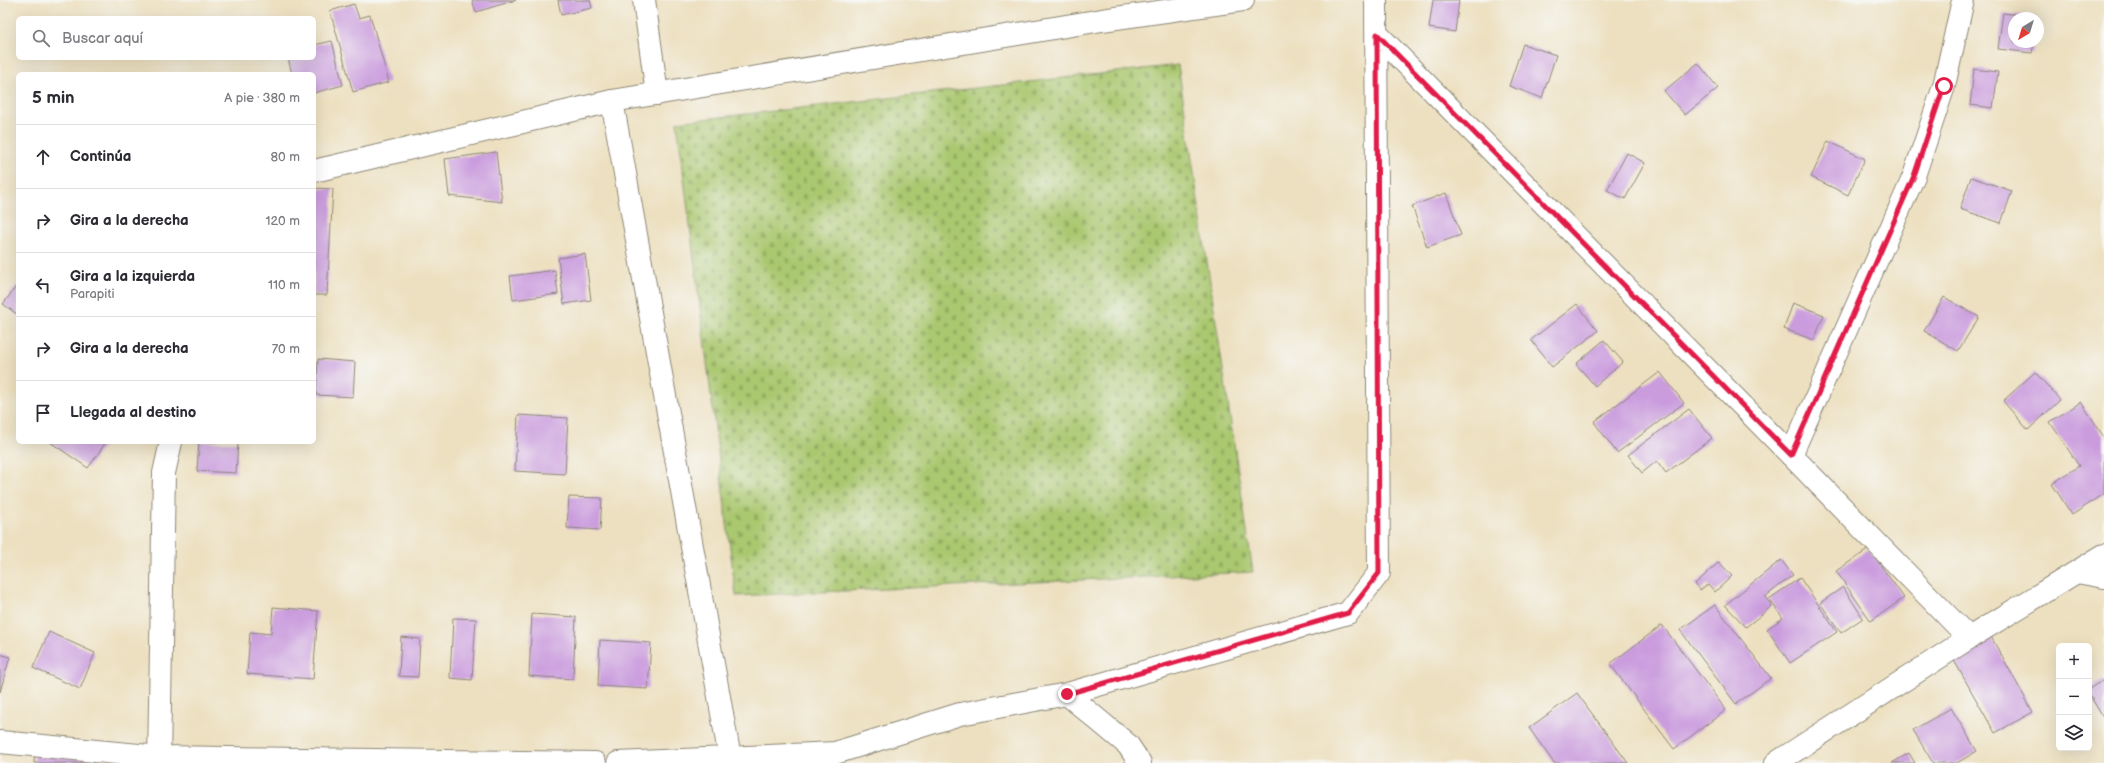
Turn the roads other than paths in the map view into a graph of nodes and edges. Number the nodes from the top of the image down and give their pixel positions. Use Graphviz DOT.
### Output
graph roads {
  1 [pos="644,0"];
  2 [pos="1243,0"];
  3 [pos="1376,0"];
  4 [pos="1963,0"];
  5 [pos="1377,34"];
  6 [pos="657,94"];
  7 [pos="612,101"];
  8 [pos="316,171"];
  9 [pos="171,444"];
  10 [pos="1791,455"];
  11 [pos="2104,555"];
  12 [pos="2077,572"];
  13 [pos="2104,576"];
  14 [pos="1969,638"];
  15 [pos="1067,694"];
  16 [pos="0,742"];
  17 [pos="730,758"];
  18 [pos="160,760"];
  19 [pos="595,763"];
  20 [pos="618,763"];
  21 [pos="1140,763"];
  22 [pos="1776,763"];
  1 -- 6 [label="street"];
  2 -- 6 [label="street"];
  3 -- 5 [label="street"];
  4 -- 10 [label="street"];
  5 -- 10 [label="street"];
  5 -- 15 [label="street"];
  6 -- 7 [label="street"];
  7 -- 8 [label="street"];
  7 -- 17 [label="street"];
  9 -- 18 [label="street"];
  10 -- 14 [label="street"];
  11 -- 12 [label="street"];
  12 -- 13 [label="street"];
  12 -- 14 [label="street"];
  14 -- 22 [label="street"];
  15 -- 17 [label="street"];
  15 -- 21 [label="street"];
  16 -- 18 [label="street"];
  17 -- 20 [label="street"];
  18 -- 19 [label="street"];
}
